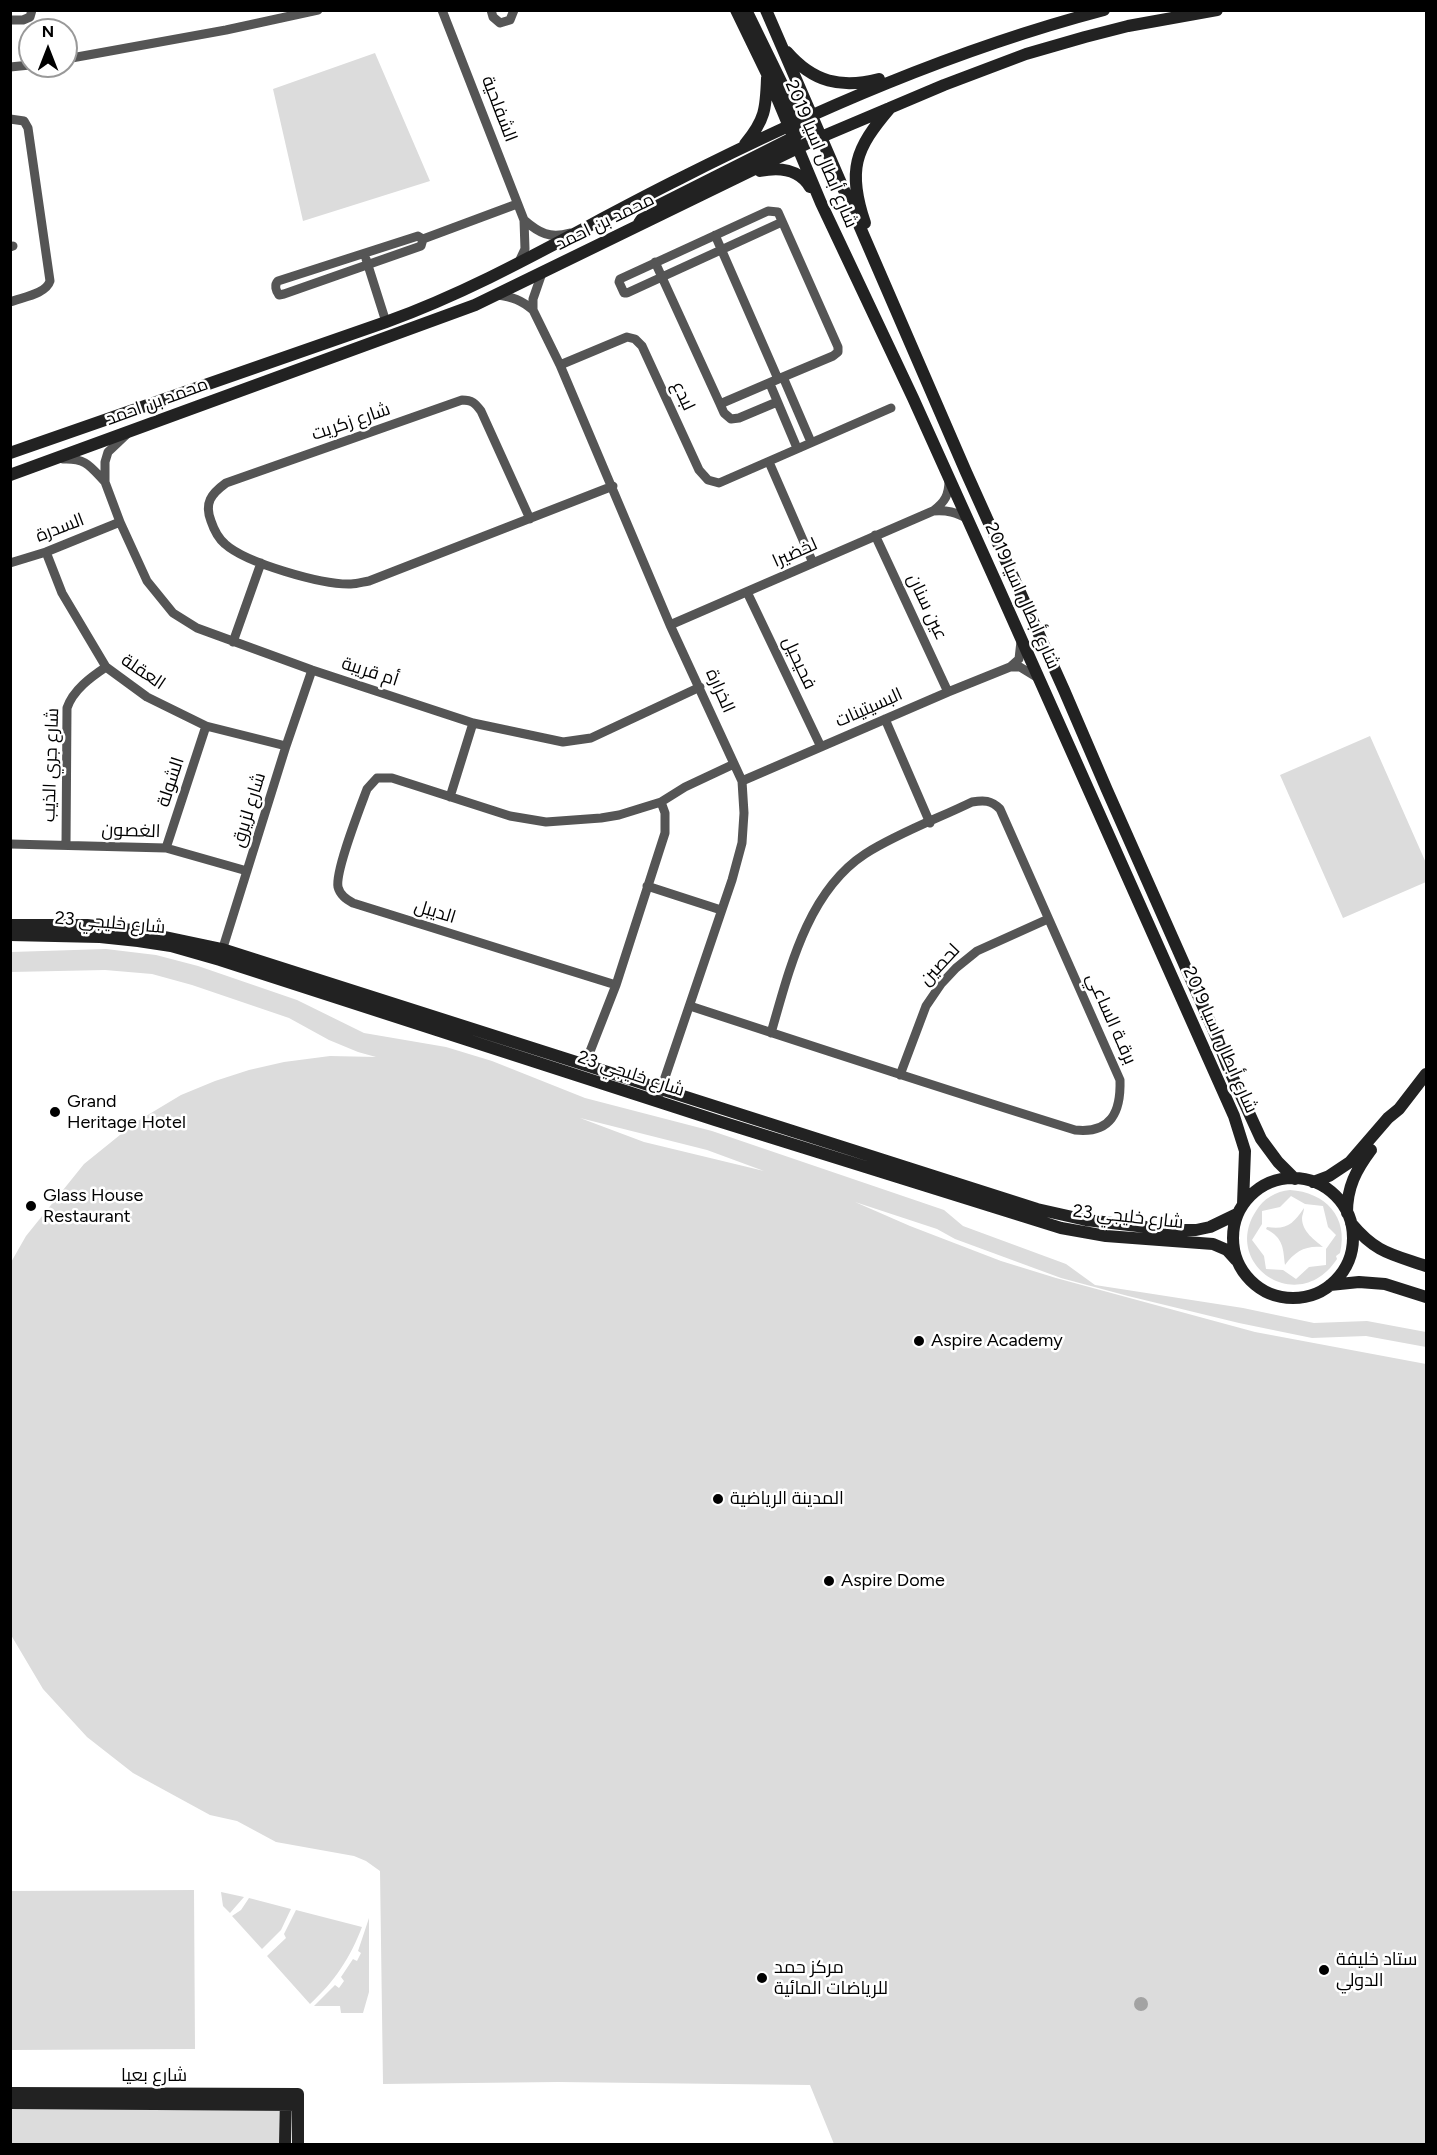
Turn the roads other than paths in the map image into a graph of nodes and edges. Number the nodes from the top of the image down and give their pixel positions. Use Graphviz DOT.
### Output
graph roads {
  1 [pos="32,10"];
  2 [pos="318,10"];
  3 [pos="442,10"];
  4 [pos="491,10"];
  5 [pos="514,10"];
  6 [pos="736,10"];
  7 [pos="746,10"];
  8 [pos="766,10"];
  9 [pos="1104,10"];
  10 [pos="1217,10"];
  11 [pos="10,20"];
  12 [pos="779,43"];
  13 [pos="78,57"];
  14 [pos="918,71"];
  15 [pos="767,74"];
  16 [pos="892,106"];
  17 [pos="10,119"];
  18 [pos="802,128"];
  19 [pos="817,139"];
  20 [pos="742,148"];
  21 [pos="739,176"];
  22 [pos="821,203"];
  23 [pos="517,204"];
  24 [pos="524,220"];
  25 [pos="782,222"];
  26 [pos="637,227"];
  27 [pos="583,230"];
  28 [pos="715,235"];
  29 [pos="423,239"];
  30 [pos="722,248"];
  31 [pos="364,254"];
  32 [pos="655,261"];
  33 [pos="367,264"];
  34 [pos="517,265"];
  35 [pos="543,273"];
  36 [pos="880,273"];
  37 [pos="662,276"];
  38 [pos="497,295"];
  39 [pos="10,302"];
  40 [pos="533,310"];
  41 [pos="386,322"];
  42 [pos="560,365"];
  43 [pos="777,380"];
  44 [pos="777,402"];
  45 [pos="720,404"];
  46 [pos="891,408"];
  47 [pos="130,431"];
  48 [pos="812,442"];
  49 [pos="797,448"];
  50 [pos="10,453"];
  51 [pos="55,459"];
  52 [pos="769,462"];
  53 [pos="10,475"];
  54 [pos="949,479"];
  55 [pos="105,482"];
  56 [pos="613,486"];
  57 [pos="933,511"];
  58 [pos="530,519"];
  59 [pos="968,519"];
  60 [pos="120,522"];
  61 [pos="875,535"];
  62 [pos="46,552"];
  63 [pos="10,563"];
  64 [pos="261,563"];
  65 [pos="813,563"];
  66 [pos="747,592"];
  67 [pos="670,625"];
  68 [pos="1021,640"];
  69 [pos="233,642"];
  70 [pos="106,667"];
  71 [pos="1010,668"];
  72 [pos="312,670"];
  73 [pos="1039,678"];
  74 [pos="700,687"];
  75 [pos="948,692"];
  76 [pos="885,719"];
  77 [pos="472,723"];
  78 [pos="206,726"];
  79 [pos="286,746"];
  80 [pos="821,747"];
  81 [pos="734,764"];
  82 [pos="742,781"];
  83 [pos="450,797"];
  84 [pos="662,802"];
  85 [pos="930,823"];
  86 [pos="10,844"];
  87 [pos="66,845"];
  88 [pos="166,848"];
  89 [pos="247,871"];
  90 [pos="647,886"];
  91 [pos="721,910"];
  92 [pos="1048,919"];
  93 [pos="12,930"];
  94 [pos="221,954"];
  95 [pos="616,985"];
  96 [pos="690,1006"];
  97 [pos="771,1033"];
  98 [pos="589,1054"];
  99 [pos="1426,1074"];
  100 [pos="900,1075"];
  101 [pos="659,1095"];
  102 [pos="1399,1109"];
  103 [pos="1295,1179"];
  104 [pos="1312,1182"];
  105 [pos="966,1193"];
  106 [pos="1240,1209"];
  107 [pos="1349,1218"];
  108 [pos="1236,1260"];
  109 [pos="1426,1266"];
  110 [pos="1330,1285"];
  111 [pos="1426,1297"];
  112 [pos="10,2093"];
  113 [pos="292,2100"];
  114 [pos="10,2103"];
  115 [pos="285,2145"];
  116 [pos="297,2145"];
  1 -- 11 [label="street"];
  2 -- 13 [label="street"];
  3 -- 23 [label="street, الشفلحية"];
  4 -- 5 [label="street"];
  6 -- 15 [label="main road, شارع أبطال اسيا 2019"];
  7 -- 18 [label="main road"];
  8 -- 12 [label="main road, شارع أبطال اسيا 2019"];
  9 -- 14 [label="main road, محمد بن احمد"];
  10 -- 16 [label="main road, محمد بن احمد"];
  12 -- 14 [label="main road"];
  12 -- 18 [label="main road, شارع أبطال اسيا 2019"];
  14 -- 18 [label="main road, محمد بن احمد"];
  15 -- 18 [label="main road, شارع أبطال اسيا 2019"];
  15 -- 20 [label="main road"];
  16 -- 19 [label="main road, محمد بن احمد"];
  16 -- 36 [label="main road"];
  17 -- 39 [label="street"];
  18 -- 19 [label="main road, محمد بن احمد"];
  18 -- 19 [label="main road, شارع أبطال اسيا 2019"];
  18 -- 20 [label="main road, محمد بن احمد"];
  18 -- 21 [label="main road, محمد بن احمد"];
  18 -- 22 [label="main road, شارع أبطال اسيا 2019"];
  18 -- 26 [label="main road"];
  19 -- 36 [label="main road, شارع أبطال اسيا 2019"];
  20 -- 27 [label="main road, محمد بن احمد"];
  21 -- 22 [label="main road"];
  21 -- 26 [label="main road, محمد بن احمد"];
  22 -- 54 [label="main road, شارع أبطال اسيا 2019"];
  23 -- 24 [label="street, الشفلحية"];
  23 -- 29 [label="street"];
  24 -- 27 [label="street"];
  24 -- 34 [label="street, الشفلحية"];
  25 -- 28 [label="street"];
  25 -- 30 [label="street"];
  25 -- 43 [label="street"];
  26 -- 35 [label="main road, محمد بن احمد"];
  27 -- 34 [label="main road, محمد بن احمد"];
  28 -- 30 [label="street"];
  28 -- 32 [label="street"];
  29 -- 31 [label="street"];
  29 -- 33 [label="street"];
  30 -- 37 [label="street"];
  30 -- 43 [label="street"];
  31 -- 33 [label="street"];
  31 -- 33 [label="street"];
  32 -- 37 [label="street"];
  32 -- 37 [label="street"];
  33 -- 41 [label="street"];
  34 -- 41 [label="main road, محمد بن احمد"];
  35 -- 38 [label="main road, محمد بن احمد"];
  35 -- 40 [label="street"];
  36 -- 103 [label="main road, شارع أبطال اسيا 2019"];
  37 -- 45 [label="street"];
  38 -- 40 [label="street"];
  38 -- 47 [label="main road, محمد بن احمد"];
  40 -- 42 [label="street, الخرارة"];
  41 -- 50 [label="main road, محمد بن احمد"];
  42 -- 52 [label="street, لبدع"];
  42 -- 56 [label="street, الخرارة"];
  43 -- 44 [label="street"];
  43 -- 45 [label="street"];
  43 -- 48 [label="street"];
  44 -- 45 [label="street"];
  44 -- 49 [label="street"];
  46 -- 48 [label="street, لبدع"];
  47 -- 51 [label="main road, محمد بن احمد"];
  47 -- 55 [label="street, أم قريبة"];
  48 -- 49 [label="street, لبدع"];
  49 -- 52 [label="street, لبدع"];
  51 -- 53 [label="main road, محمد بن احمد"];
  51 -- 55 [label="street, أم قريبة"];
  52 -- 65 [label="street"];
  54 -- 57 [label="street"];
  54 -- 59 [label="main road, شارع أبطال اسيا 2019"];
  55 -- 60 [label="street, أم قريبة"];
  56 -- 58 [label="street, شارع زكريت"];
  56 -- 67 [label="street, الخرارة"];
  57 -- 59 [label="street"];
  57 -- 61 [label="street, لخضيرا"];
  58 -- 64 [label="street, شارع زكريت"];
  58 -- 64 [label="street, شارع زكريت"];
  59 -- 68 [label="main road, شارع أبطال اسيا 2019"];
  60 -- 62 [label="street, السدرة"];
  60 -- 69 [label="street, أم قريبة"];
  61 -- 65 [label="street, لخضيرا"];
  61 -- 75 [label="street, عين سنان"];
  62 -- 63 [label="street, السدرة"];
  62 -- 70 [label="street, العقلة"];
  64 -- 69 [label="street"];
  65 -- 66 [label="street, لخضيرا"];
  66 -- 67 [label="street, لخضيرا"];
  66 -- 80 [label="street, فحيحيل"];
  67 -- 74 [label="street, الخرارة"];
  68 -- 71 [label="street"];
  68 -- 73 [label="main road, شارع أبطال اسيا 2019"];
  69 -- 72 [label="street, أم قريبة"];
  70 -- 78 [label="street, العقلة"];
  70 -- 87 [label="street, شارع جري الذيب"];
  71 -- 73 [label="street"];
  71 -- 75 [label="street, البسيتينات"];
  72 -- 77 [label="street, أم قريبة"];
  72 -- 79 [label="street, شارع لزيرق"];
  73 -- 106 [label="main road, شارع أبطال اسيا 2019"];
  74 -- 77 [label="street, أم قريبة"];
  74 -- 81 [label="street, الخرارة"];
  75 -- 76 [label="street, البسيتينات"];
  76 -- 80 [label="street, البسيتينات"];
  76 -- 85 [label="street"];
  77 -- 83 [label="street"];
  78 -- 79 [label="street, العقلة"];
  78 -- 88 [label="street, الشولة"];
  79 -- 89 [label="street, شارع لزيرق"];
  80 -- 82 [label="street, البسيتينات"];
  81 -- 82 [label="street, الخرارة"];
  81 -- 84 [label="street, الديبل"];
  82 -- 91 [label="street, الخرارة"];
  83 -- 84 [label="street, الديبل"];
  83 -- 95 [label="street, الديبل"];
  84 -- 90 [label="street"];
  85 -- 92 [label="street, برقـة الساعي"];
  85 -- 97 [label="street, برقـة الساعي"];
  86 -- 87 [label="street, الغصون"];
  87 -- 88 [label="street, الغصون"];
  88 -- 89 [label="street, الغصون"];
  89 -- 94 [label="street, شارع لزيرق"];
  90 -- 91 [label="street"];
  90 -- 95 [label="street"];
  91 -- 96 [label="street, الخرارة"];
  92 -- 100 [label="street, لحصين"];
  92 -- 100 [label="street, برقـة الساعي"];
  93 -- 94 [label="main road, شارع خليجي 23"];
  94 -- 101 [label="main road, شارع خليجي 23"];
  95 -- 98 [label="street"];
  96 -- 97 [label="street, برقـة الساعي"];
  96 -- 101 [label="street, الخرارة"];
  97 -- 100 [label="street, برقـة الساعي"];
  99 -- 102 [label="main road"];
  101 -- 105 [label="main road, شارع خليجي 23"];
  102 -- 104 [label="main road"];
  102 -- 107 [label="main road"];
  103 -- 104 [label="main road"];
  103 -- 106 [label="main road"];
  104 -- 107 [label="main road"];
  105 -- 106 [label="main road, شارع خليجي 23"];
  105 -- 108 [label="main road, شارع خليجي 23"];
  106 -- 108 [label="main road"];
  107 -- 109 [label="main road"];
  107 -- 110 [label="main road"];
  108 -- 110 [label="main road"];
  110 -- 111 [label="main road"];
  112 -- 113 [label="main road, شارع بعيا"];
  113 -- 114 [label="main road, شارع بعيا"];
  113 -- 115 [label="main road"];
  113 -- 116 [label="main road"];
}
